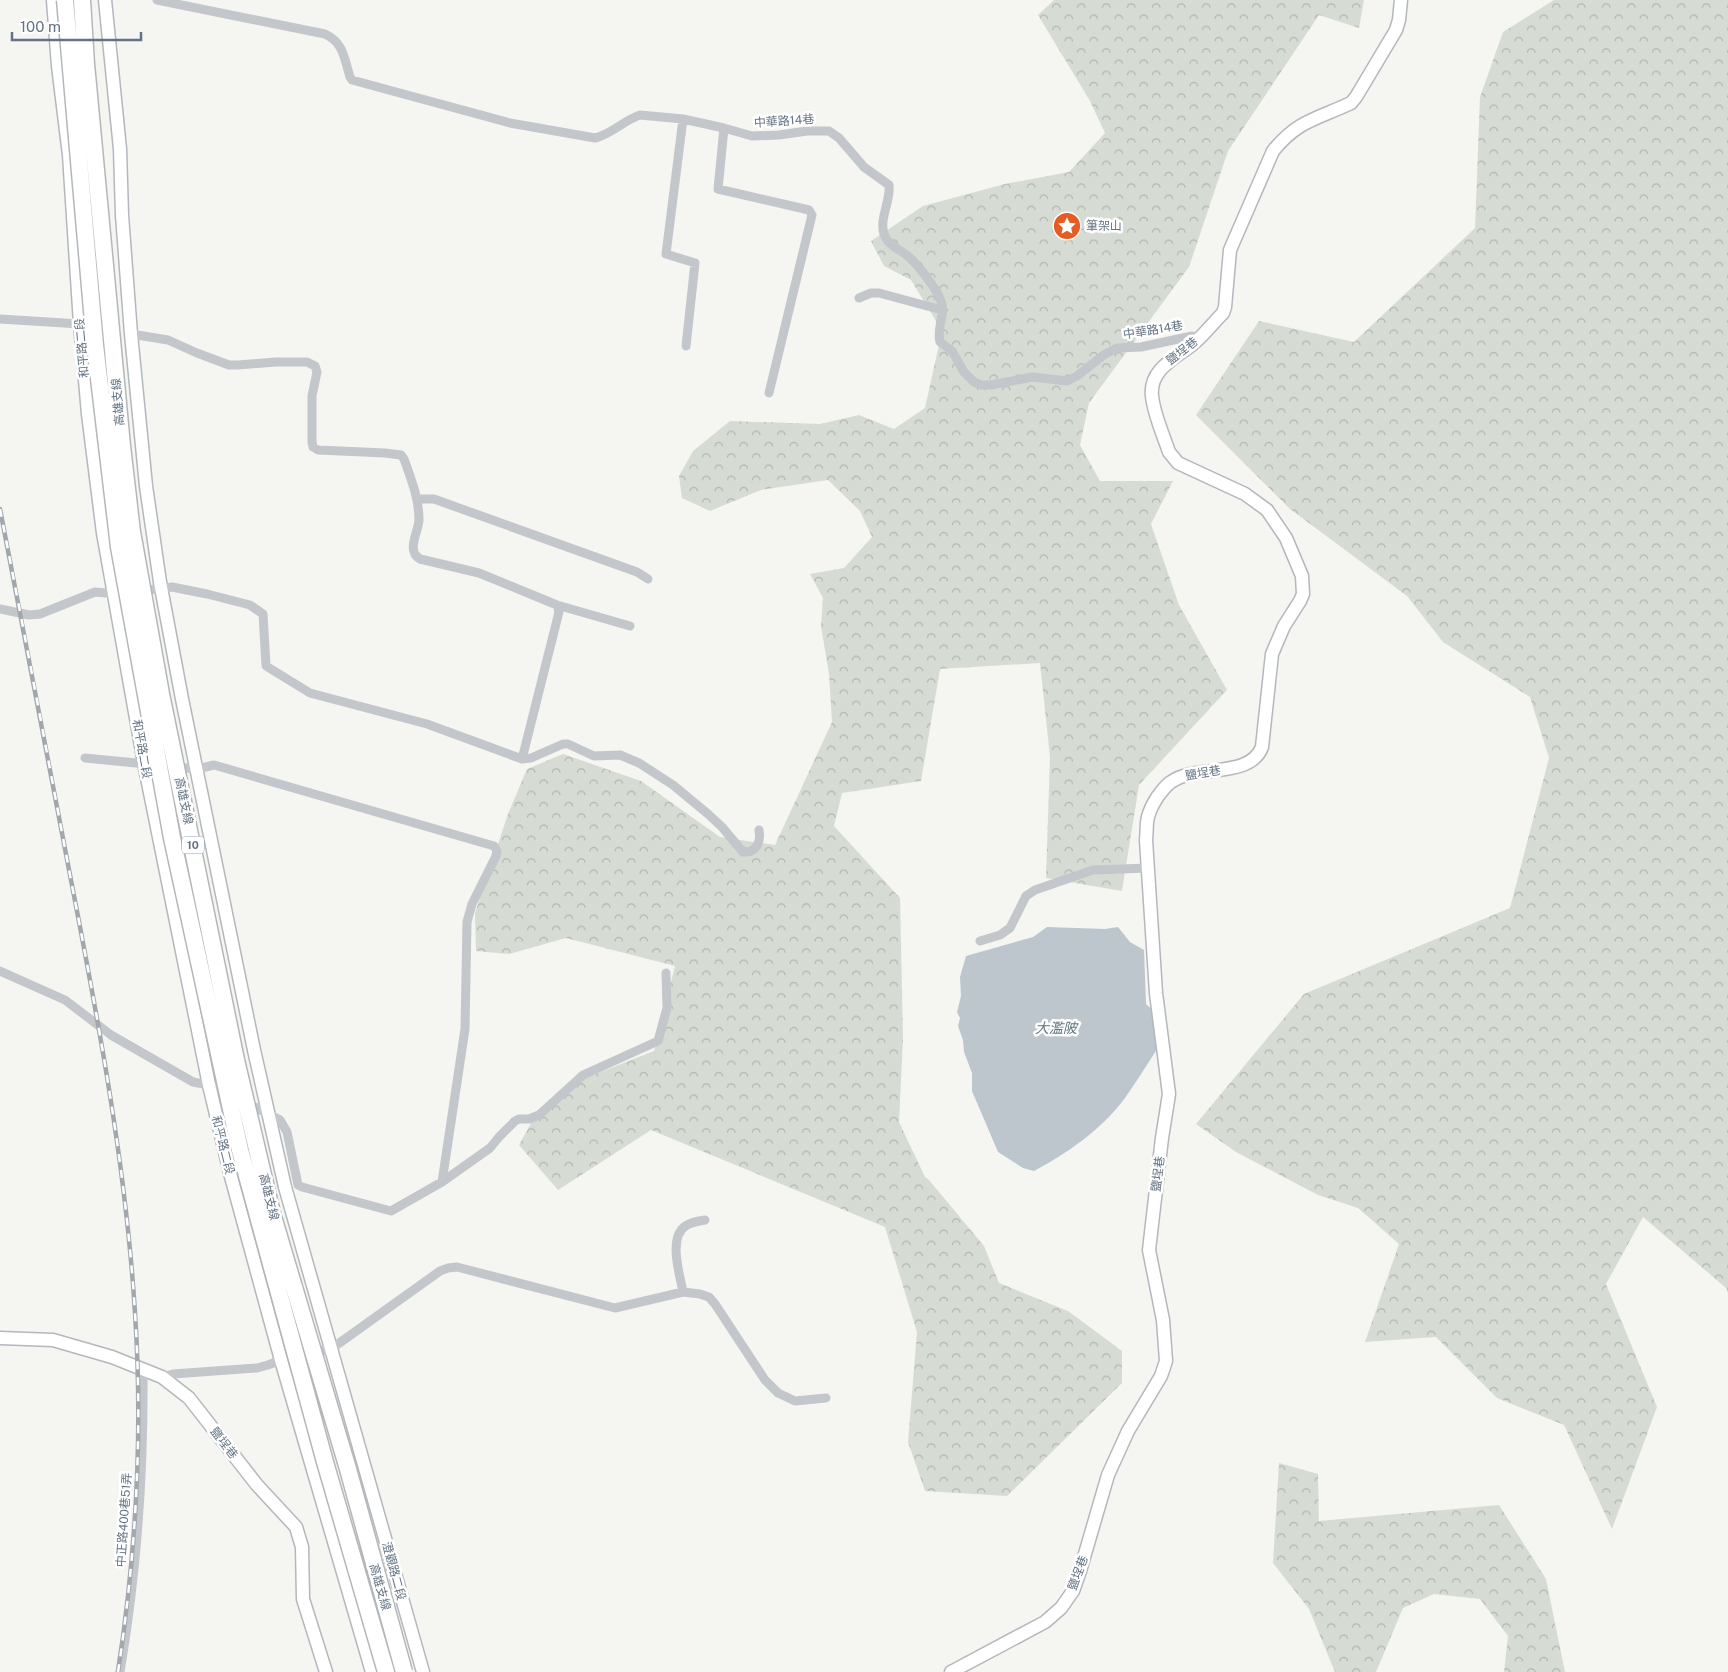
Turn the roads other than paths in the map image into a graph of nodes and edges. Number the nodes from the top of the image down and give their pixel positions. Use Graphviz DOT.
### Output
graph roads {
  1 [pos="53,0"];
  2 [pos="65,0"];
  3 [pos="82,0"];
  4 [pos="105,0"];
  5 [pos="157,0"];
  6 [pos="1401,0"];
  7 [pos="683,119"];
  8 [pos="724,128"];
  9 [pos="860,298"];
  10 [pos="942,310"];
  11 [pos="0,319"];
  12 [pos="80,324"];
  13 [pos="131,334"];
  14 [pos="1194,344"];
  15 [pos="686,346"];
  16 [pos="769,393"];
  17 [pos="418,499"];
  18 [pos="648,579"];
  19 [pos="161,589"];
  20 [pos="115,595"];
  21 [pos="557,605"];
  22 [pos="0,609"];
  23 [pos="630,626"];
  24 [pos="85,758"];
  25 [pos="522,759"];
  26 [pos="144,763"];
  27 [pos="197,769"];
  28 [pos="758,830"];
  29 [pos="1148,868"];
  30 [pos="980,941"];
  31 [pos="0,971"];
  32 [pos="666,973"];
  33 [pos="209,1085"];
  34 [pos="268,1112"];
  35 [pos="442,1182"];
  36 [pos="706,1220"];
  37 [pos="683,1292"];
  38 [pos="0,1338"];
  39 [pos="331,1349"];
  40 [pos="281,1360"];
  41 [pos="142,1369"];
  42 [pos="162,1377"];
  43 [pos="826,1398"];
  44 [pos="120,1672"];
  45 [pos="326,1672"];
  46 [pos="372,1672"];
  47 [pos="386,1672"];
  48 [pos="404,1672"];
  49 [pos="423,1672"];
  50 [pos="951,1672"];
  1 -- 12 [label="street, 和平路二段"];
  2 -- 47 [label="highway, 高雄支線 / 10, bridge"];
  3 -- 48 [label="highway, 高雄支線 / 10, bridge"];
  4 -- 13 [label="street"];
  5 -- 7 [label="street, 中華路14巷"];
  6 -- 14 [label="street, 鹽埕巷"];
  7 -- 8 [label="street, 中華路14巷"];
  7 -- 15 [label="street"];
  8 -- 10 [label="street, 中華路14巷"];
  8 -- 16 [label="street"];
  9 -- 10 [label="street"];
  10 -- 14 [label="street, 中華路14巷"];
  11 -- 12 [label="street"];
  12 -- 20 [label="street, 和平路二段"];
  13 -- 17 [label="street"];
  13 -- 19 [label="street"];
  14 -- 29 [label="street, 鹽埕巷"];
  17 -- 18 [label="street"];
  17 -- 21 [label="street"];
  19 -- 20 [label="street"];
  19 -- 25 [label="street"];
  19 -- 27 [label="street"];
  20 -- 22 [label="street"];
  20 -- 26 [label="street, 和平路二段"];
  21 -- 23 [label="street"];
  21 -- 25 [label="street"];
  24 -- 26 [label="street"];
  25 -- 28 [label="street"];
  26 -- 27 [label="street"];
  26 -- 33 [label="street, 和平路二段"];
  27 -- 34 [label="street"];
  27 -- 35 [label="street"];
  29 -- 30 [label="street"];
  29 -- 50 [label="street, 鹽埕巷"];
  31 -- 33 [label="street"];
  32 -- 35 [label="street"];
  33 -- 34 [label="street"];
  33 -- 40 [label="street, 和平路二段"];
  34 -- 35 [label="street"];
  34 -- 39 [label="street"];
  36 -- 37 [label="street"];
  37 -- 39 [label="street"];
  37 -- 43 [label="street"];
  38 -- 41 [label="street, 鹽埕巷"];
  39 -- 40 [label="street"];
  39 -- 49 [label="street, 澄觀路二段"];
  40 -- 42 [label="street"];
  40 -- 46 [label="street, 和平路二段"];
  41 -- 42 [label="street, 鹽埕巷"];
  41 -- 44 [label="street, 中正路400巷51弄"];
  42 -- 45 [label="street, 鹽埕巷"];
}
